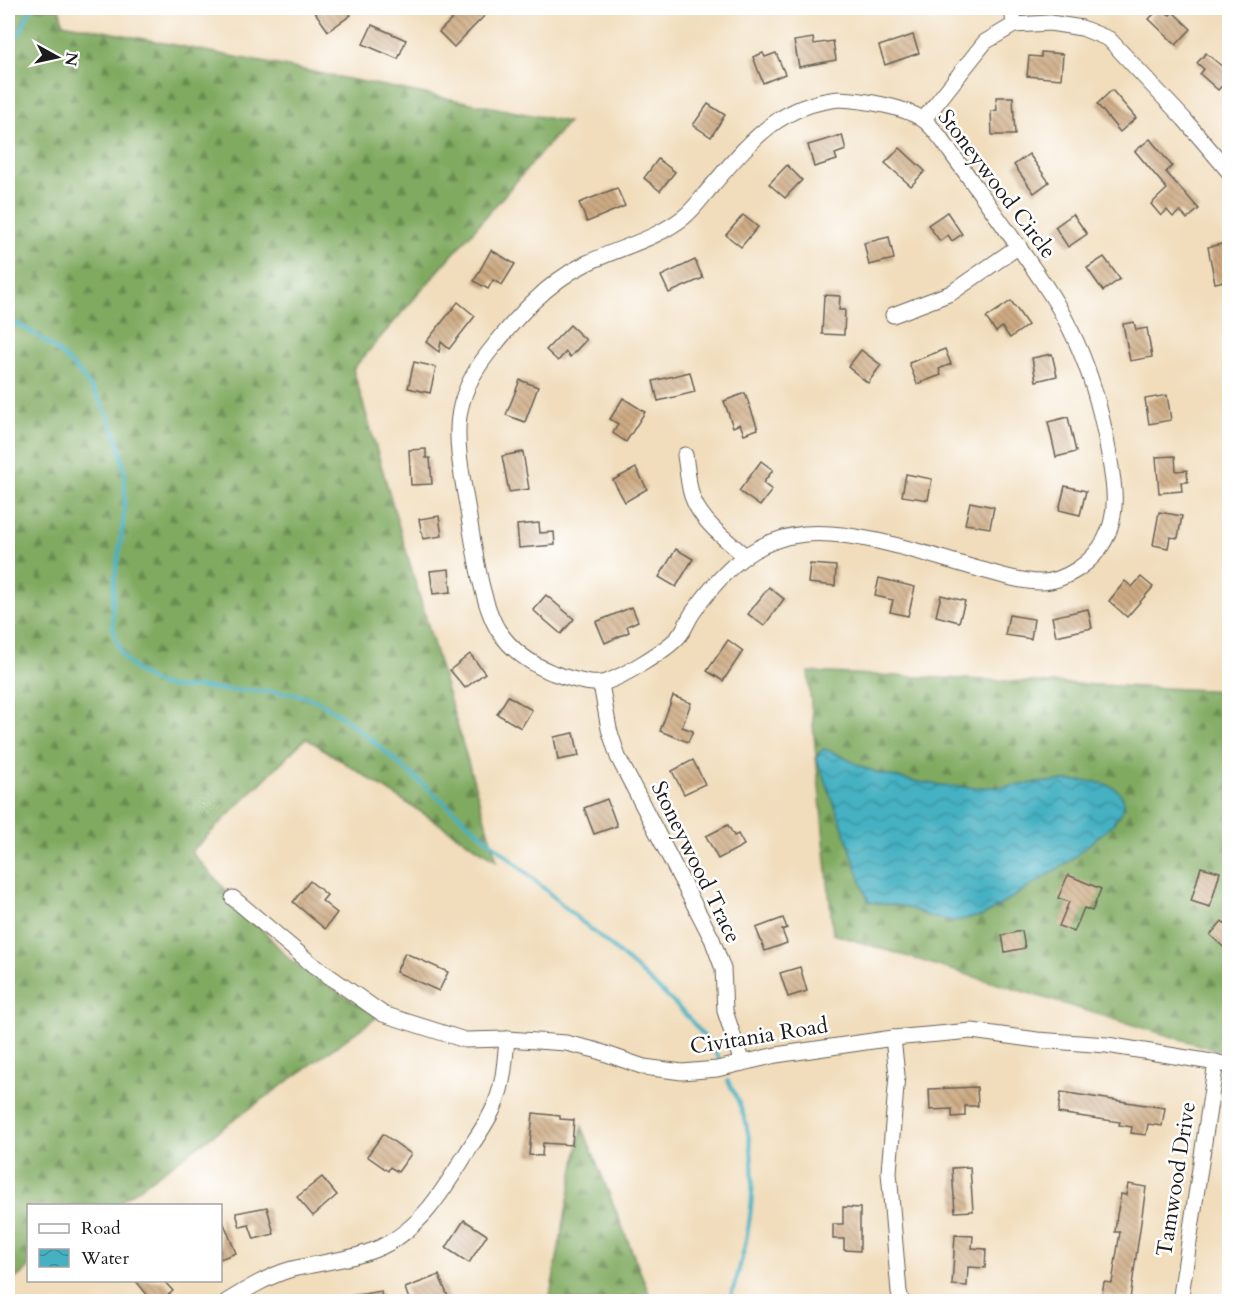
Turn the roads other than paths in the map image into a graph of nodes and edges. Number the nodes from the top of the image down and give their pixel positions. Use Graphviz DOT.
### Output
graph roads {
  1 [pos="1012,8"];
  2 [pos="1014,25"];
  3 [pos="924,119"];
  4 [pos="1230,173"];
  5 [pos="1019,246"];
  6 [pos="893,315"];
  7 [pos="685,455"];
  8 [pos="744,555"];
  9 [pos="601,684"];
  10 [pos="233,898"];
  11 [pos="893,1038"];
  12 [pos="507,1039"];
  13 [pos="742,1063"];
  14 [pos="1223,1064"];
  15 [pos="226,1302"];
  16 [pos="902,1302"];
  17 [pos="1180,1302"];
  1 -- 2 [label="street"];
  2 -- 3 [label="street"];
  2 -- 4 [label="street"];
  3 -- 5 [label="street, Stoneywood Circle"];
  3 -- 9 [label="street, Stoneywood Circle"];
  5 -- 6 [label="street"];
  5 -- 8 [label="street, Stoneywood Circle"];
  7 -- 8 [label="street"];
  8 -- 9 [label="street, Stoneywood Circle"];
  9 -- 13 [label="street, Stoneywood Trace"];
  10 -- 12 [label="street, Civitania Road"];
  11 -- 13 [label="street, Civitania Road"];
  11 -- 14 [label="street, Civitania Road"];
  11 -- 16 [label="street"];
  12 -- 13 [label="street, Civitania Road"];
  12 -- 15 [label="street"];
  14 -- 17 [label="street, Tamwood Drive"];
}
